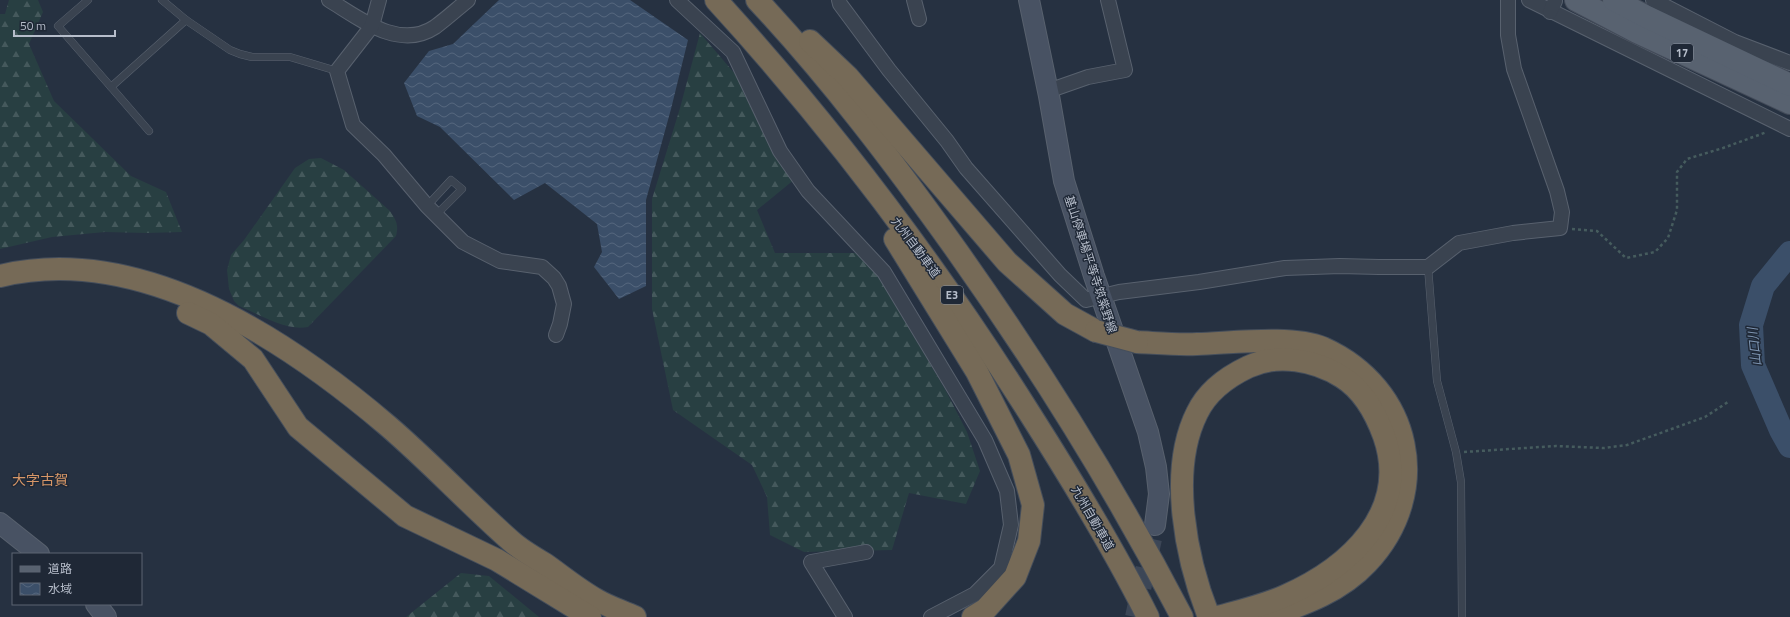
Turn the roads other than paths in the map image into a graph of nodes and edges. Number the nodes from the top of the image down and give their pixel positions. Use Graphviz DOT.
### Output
graph roads {
  1 [pos="88,0"];
  2 [pos="163,0"];
  3 [pos="328,0"];
  4 [pos="379,0"];
  5 [pos="468,0"];
  6 [pos="677,0"];
  7 [pos="716,0"];
  8 [pos="757,0"];
  9 [pos="767,0"];
  10 [pos="839,0"];
  11 [pos="914,0"];
  12 [pos="1029,0"];
  13 [pos="1108,0"];
  14 [pos="1508,0"];
  15 [pos="1529,0"];
  16 [pos="1576,0"];
  17 [pos="1614,0"];
  18 [pos="1653,0"];
  19 [pos="1553,6"];
  20 [pos="920,19"];
  21 [pos="186,20"];
  22 [pos="372,26"];
  23 [pos="1790,63"];
  24 [pos="337,71"];
  25 [pos="1790,85"];
  26 [pos="112,87"];
  27 [pos="1048,91"];
  28 [pos="1790,103"];
  29 [pos="1787,127"];
  30 [pos="149,131"];
  31 [pos="833,137"];
  32 [pos="1428,267"];
  33 [pos="0,276"];
  34 [pos="0,290"];
  35 [pos="1101,297"];
  36 [pos="556,335"];
  37 [pos="0,523"];
  38 [pos="1155,525"];
  39 [pos="866,552"];
  40 [pos="38,553"];
  41 [pos="97,605"];
  42 [pos="1218,616"];
  43 [pos="106,617"];
  44 [pos="590,617"];
  45 [pos="635,617"];
  46 [pos="845,617"];
  47 [pos="931,617"];
  48 [pos="973,617"];
  49 [pos="1148,617"];
  50 [pos="1182,617"];
  51 [pos="1268,617"];
  52 [pos="1462,617"];
  1 -- 26 [label="lane"];
  2 -- 21 [label="lane"];
  3 -- 22 [label="street"];
  4 -- 22 [label="street"];
  5 -- 22 [label="street"];
  6 -- 47 [label="street"];
  7 -- 31 [label="highway, 九州自動車道 / E3"];
  8 -- 50 [label="highway, E3"];
  9 -- 51 [label="highway, bridge"];
  10 -- 35 [label="street"];
  11 -- 20 [label="street"];
  12 -- 27 [label="main road, 基山停車場平等寺筑紫野線"];
  13 -- 27 [label="street"];
  14 -- 32 [label="street"];
  15 -- 19 [label="street"];
  16 -- 28 [label="main road, 17"];
  17 -- 25 [label="main road, 17"];
  18 -- 23 [label="street"];
  19 -- 29 [label="street"];
  21 -- 24 [label="lane"];
  21 -- 26 [label="lane"];
  22 -- 24 [label="street"];
  24 -- 36 [label="street"];
  26 -- 30 [label="lane"];
  27 -- 35 [label="main road, 基山停車場平等寺筑紫野線"];
  31 -- 48 [label="highway"];
  31 -- 49 [label="highway, 九州自動車道 / E3"];
  32 -- 35 [label="street"];
  32 -- 52 [label="lane"];
  33 -- 45 [label="highway"];
  34 -- 44 [label="highway"];
  35 -- 38 [label="main road, 基山停車場平等寺筑紫野線"];
  37 -- 40 [label="main road"];
  39 -- 46 [label="street"];
  41 -- 43 [label="main road"];
  42 -- 42 [label="highway"];
}
